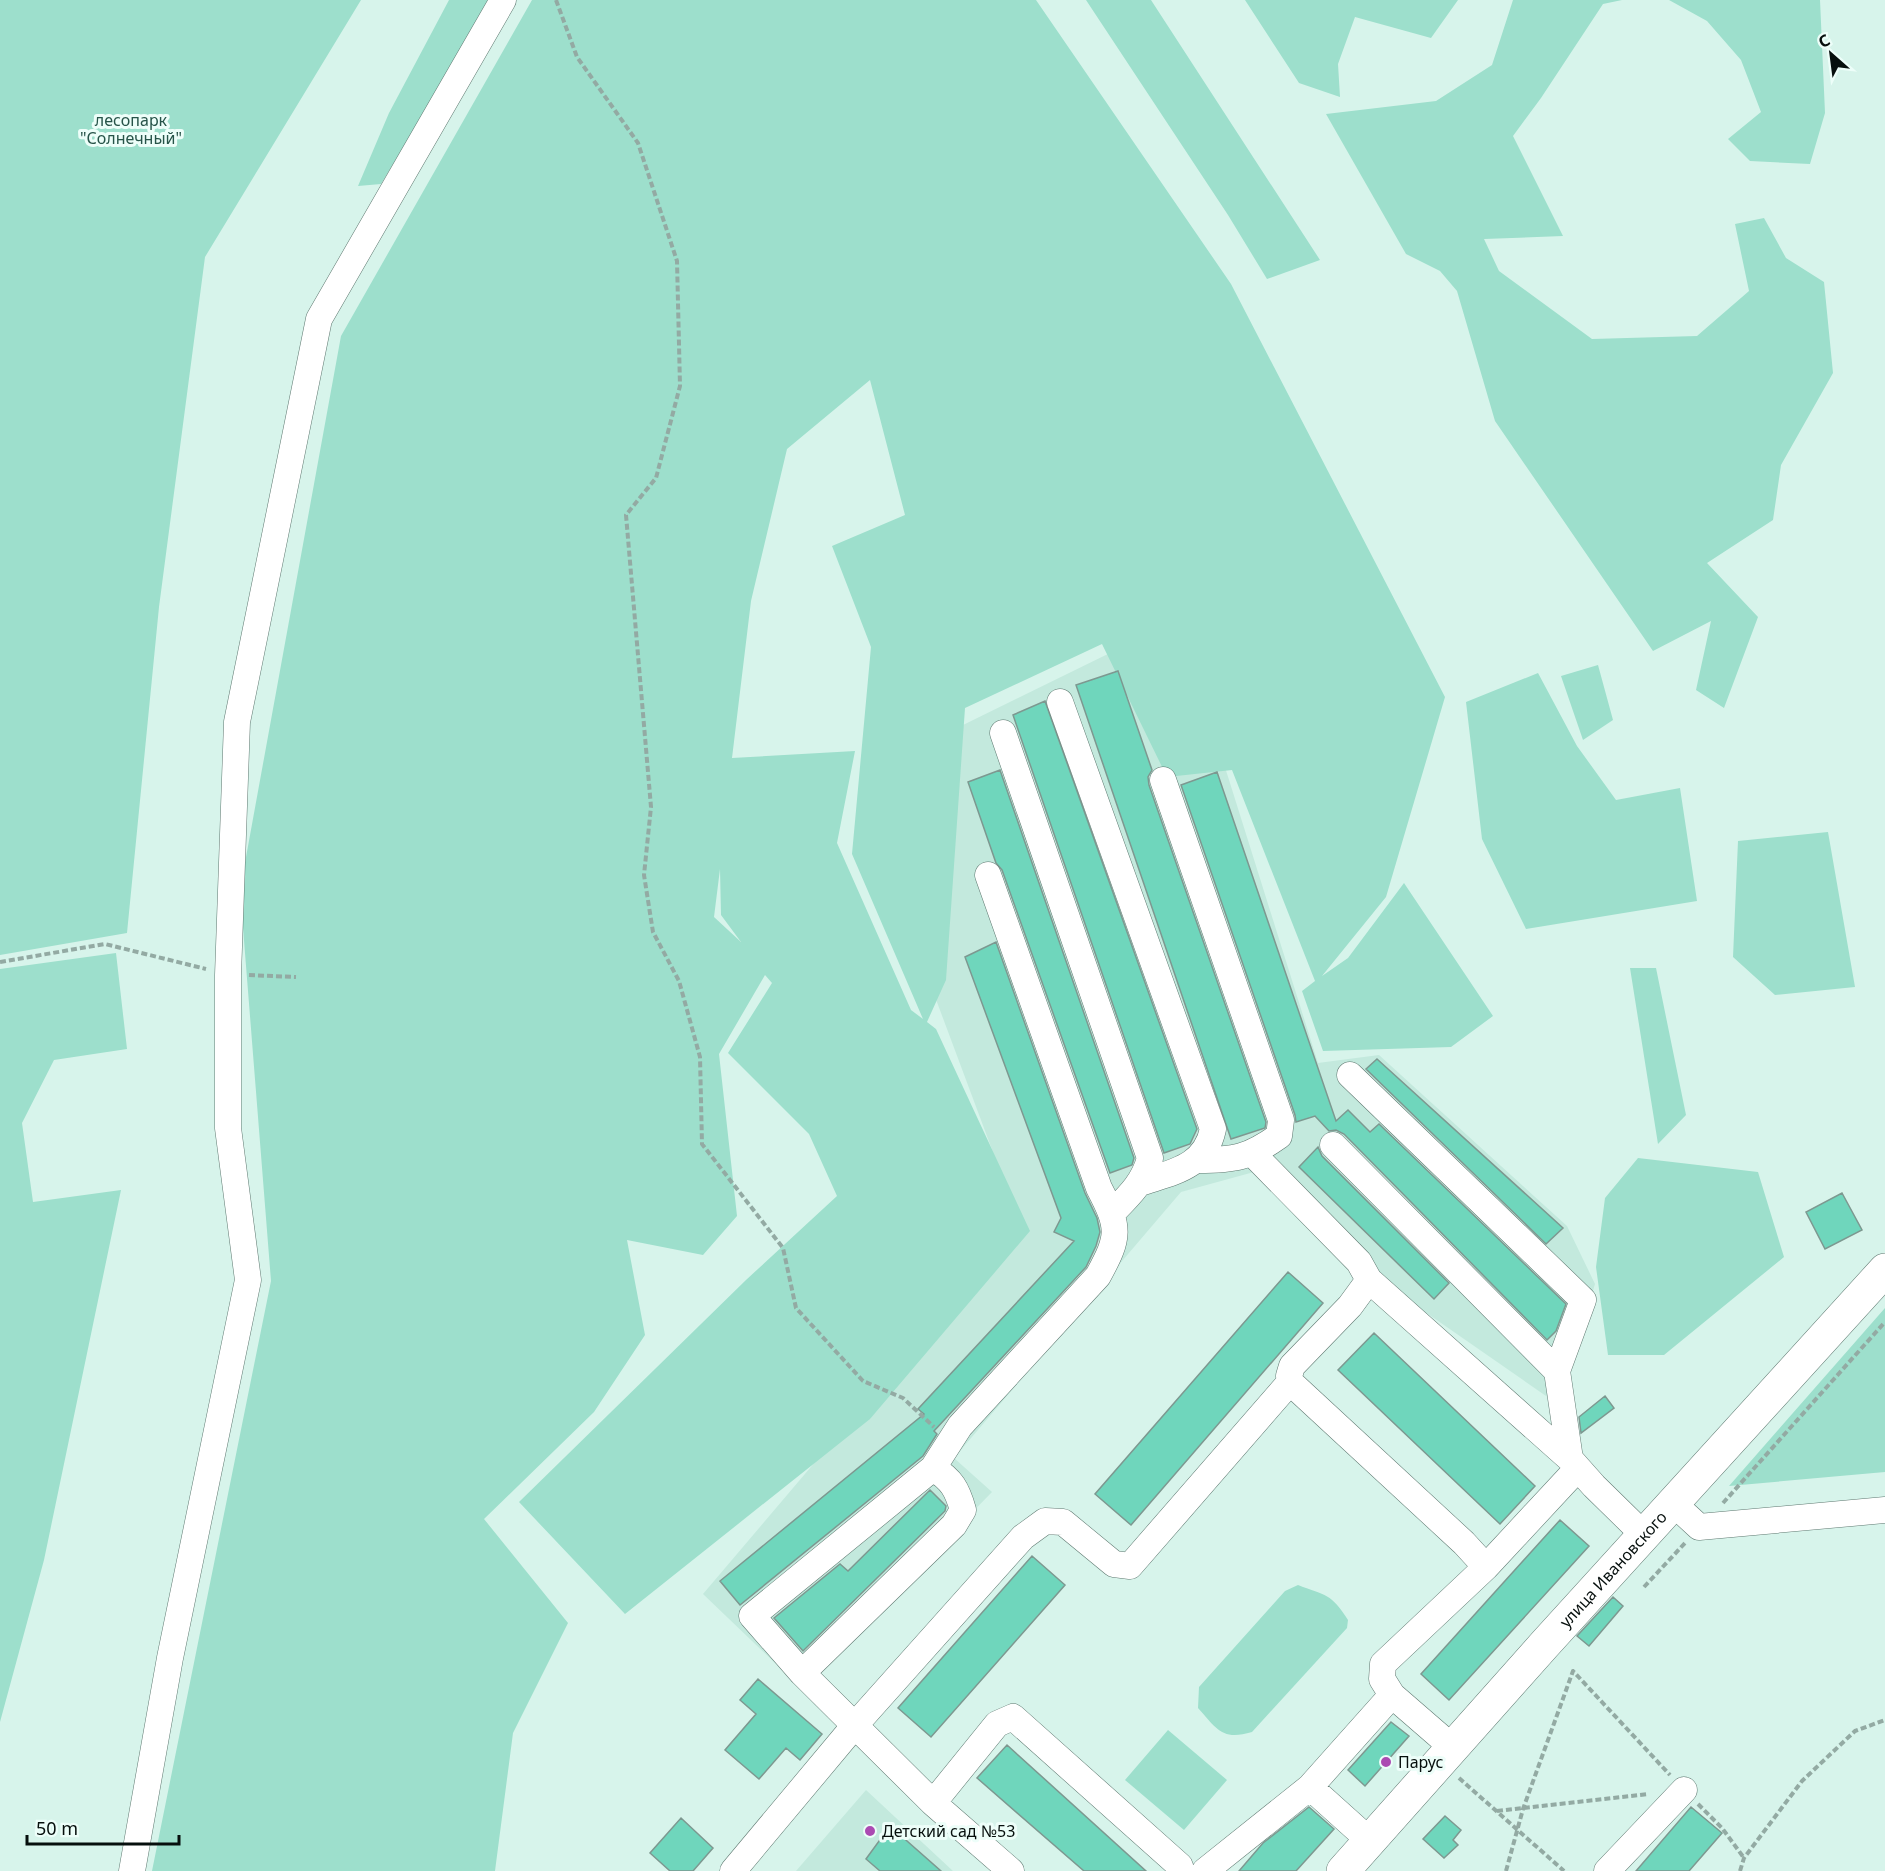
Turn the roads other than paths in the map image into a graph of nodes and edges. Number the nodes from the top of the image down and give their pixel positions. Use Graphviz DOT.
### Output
graph roads {
  1 [pos="503,0"];
  2 [pos="1060,702"];
  3 [pos="1003,733"];
  4 [pos="1163,780"];
  5 [pos="988,875"];
  6 [pos="1350,1075"];
  7 [pos="1333,1144"];
  8 [pos="1252,1153"];
  9 [pos="1198,1160"];
  10 [pos="1140,1183"];
  11 [pos="1112,1213"];
  12 [pos="1885,1270"];
  13 [pos="1369,1280"];
  14 [pos="1557,1371"];
  15 [pos="1290,1382"];
  16 [pos="1574,1464"];
  17 [pos="933,1468"];
  18 [pos="1673,1503"];
  19 [pos="1885,1510"];
  20 [pos="1644,1535"];
  21 [pos="1486,1567"];
  22 [pos="802,1673"];
  23 [pos="1392,1695"];
  24 [pos="855,1725"];
  25 [pos="1446,1754"];
  26 [pos="1310,1787"];
  27 [pos="1684,1790"];
  28 [pos="933,1803"];
  29 [pos="1370,1841"];
  30 [pos="132,1871"];
  31 [pos="733,1871"];
  32 [pos="1011,1871"];
  33 [pos="1181,1871"];
  34 [pos="1205,1871"];
  35 [pos="1343,1871"];
  36 [pos="1607,1871"];
  1 -- 30 [label="street"];
  2 -- 9 [label="street"];
  3 -- 10 [label="street"];
  4 -- 8 [label="street"];
  5 -- 11 [label="street"];
  6 -- 14 [label="street"];
  7 -- 14 [label="street"];
  8 -- 9 [label="street"];
  8 -- 13 [label="street"];
  9 -- 10 [label="street"];
  10 -- 11 [label="street"];
  11 -- 17 [label="street"];
  12 -- 18 [label="main road, улица Ивановского"];
  13 -- 15 [label="street"];
  13 -- 16 [label="street"];
  14 -- 16 [label="street"];
  15 -- 21 [label="street"];
  15 -- 24 [label="street"];
  16 -- 20 [label="street"];
  16 -- 21 [label="street"];
  17 -- 22 [label="street"];
  17 -- 22 [label="street"];
  18 -- 19 [label="street"];
  18 -- 20 [label="main road, улица Ивановского"];
  20 -- 25 [label="main road, улица Ивановского"];
  21 -- 23 [label="street"];
  22 -- 24 [label="street"];
  23 -- 25 [label="street"];
  23 -- 26 [label="street"];
  24 -- 28 [label="street"];
  24 -- 31 [label="street"];
  25 -- 29 [label="main road, улица Ивановского"];
  26 -- 29 [label="street"];
  26 -- 34 [label="street"];
  27 -- 36 [label="street"];
  28 -- 32 [label="street"];
  28 -- 33 [label="street"];
  29 -- 35 [label="main road, улица Ивановского"];
}
